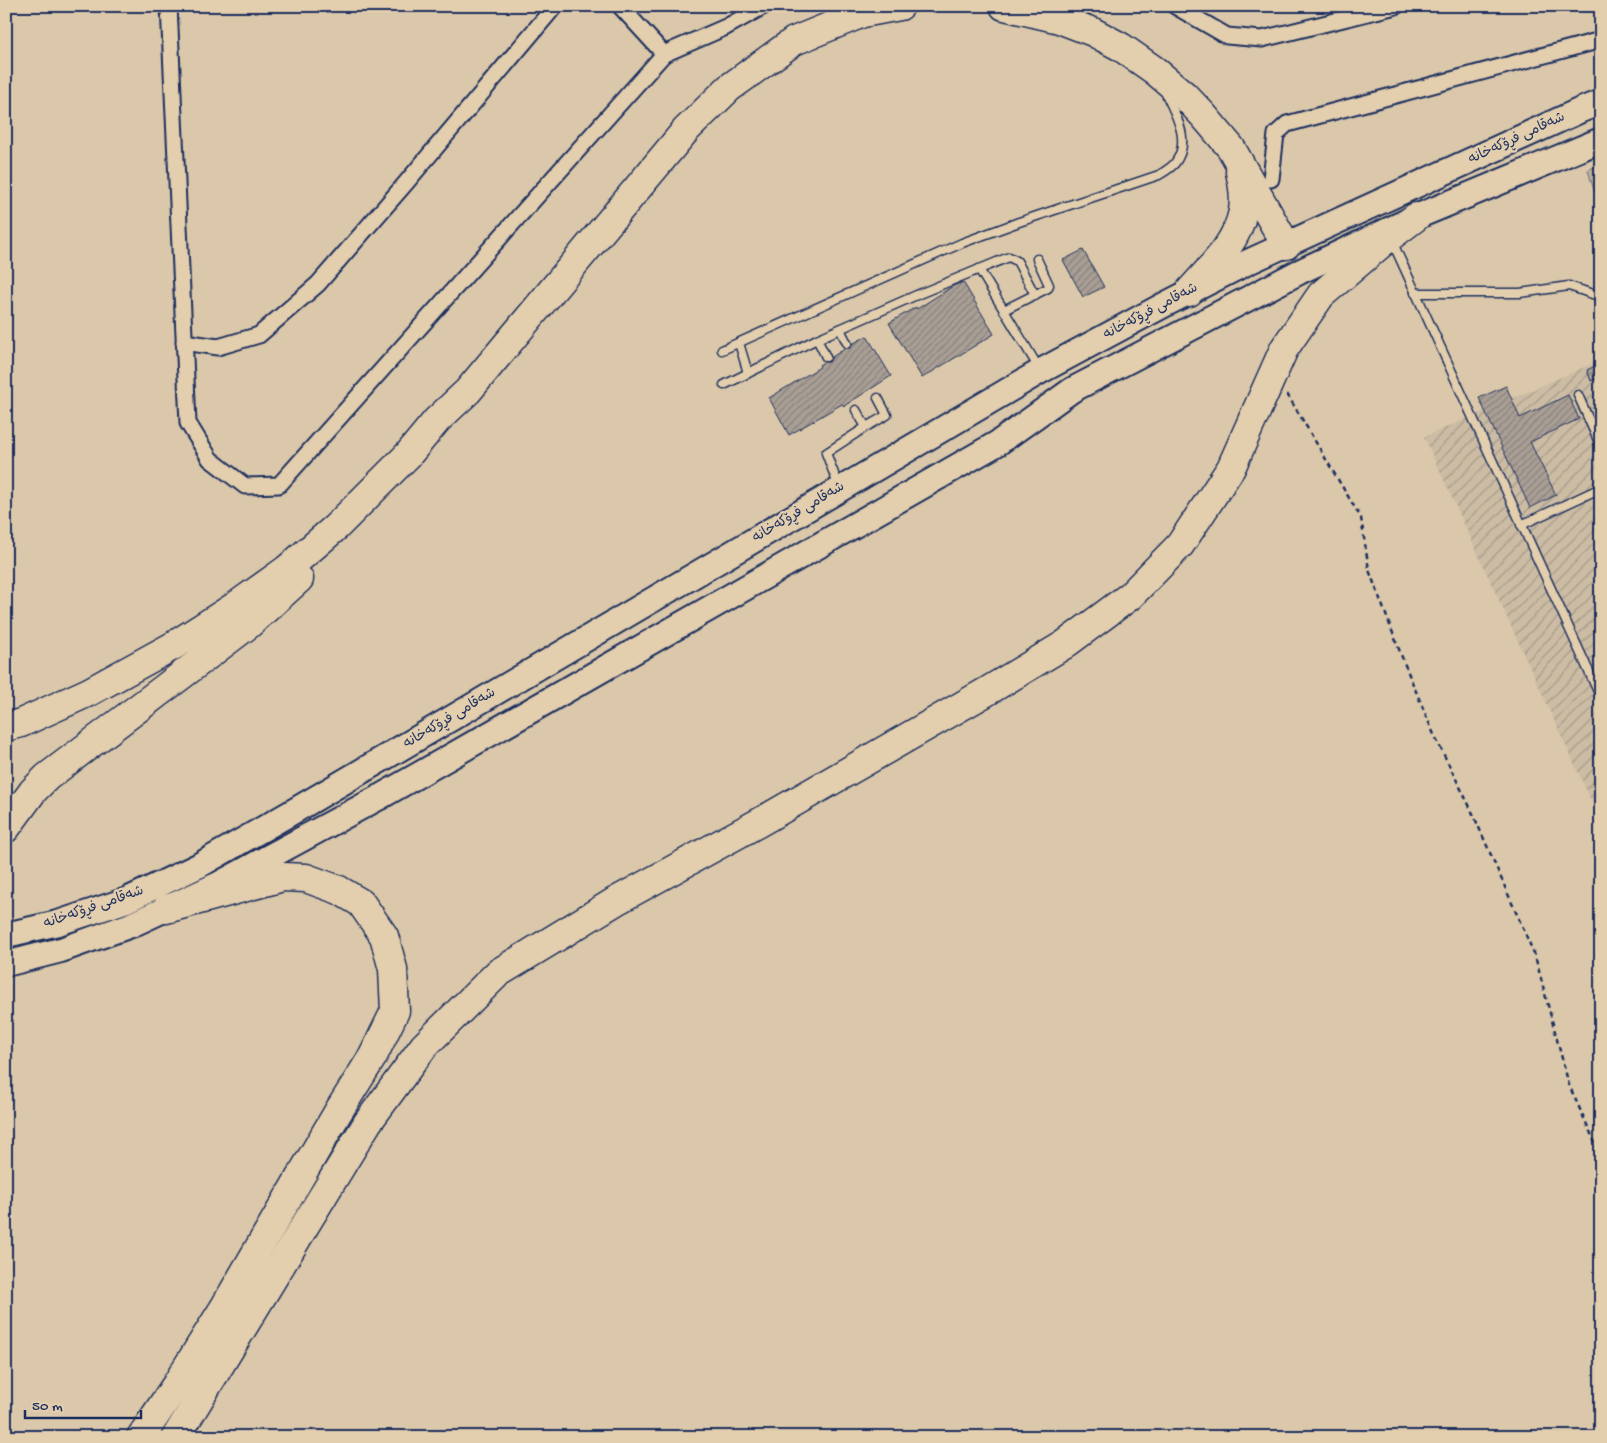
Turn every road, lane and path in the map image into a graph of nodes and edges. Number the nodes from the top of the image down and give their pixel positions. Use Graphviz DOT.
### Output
graph roads {
  1 [pos="169,6"];
  2 [pos="555,6"];
  3 [pos="620,6"];
  4 [pos="764,6"];
  5 [pos="900,6"];
  6 [pos="1004,6"];
  7 [pos="1175,6"];
  8 [pos="1396,6"];
  9 [pos="1601,40"];
  10 [pos="664,54"];
  11 [pos="1154,70"];
  12 [pos="1601,102"];
  13 [pos="1601,140"];
  14 [pos="1239,163"];
  15 [pos="1271,179"];
  16 [pos="1416,217"];
  17 [pos="1390,236"];
  18 [pos="1286,244"];
  19 [pos="1037,259"];
  20 [pos="978,269"];
  21 [pos="1298,272"];
  22 [pos="1189,292"];
  23 [pos="1415,292"];
  24 [pos="1036,295"];
  25 [pos="1601,297"];
  26 [pos="1004,310"];
  27 [pos="840,329"];
  28 [pos="817,339"];
  29 [pos="184,342"];
  30 [pos="739,343"];
  31 [pos="847,343"];
  32 [pos="722,350"];
  33 [pos="826,357"];
  34 [pos="1050,367"];
  35 [pos="748,373"];
  36 [pos="724,385"];
  37 [pos="1072,390"];
  38 [pos="468,391"];
  39 [pos="1286,392"];
  40 [pos="1578,395"];
  41 [pos="878,398"];
  42 [pos="856,410"];
  43 [pos="866,427"];
  44 [pos="1601,447"];
  45 [pos="1601,488"];
  46 [pos="840,489"];
  47 [pos="1521,524"];
  48 [pos="1601,698"];
  49 [pos="8,726"];
  50 [pos="6,828"];
  51 [pos="166,909"];
  52 [pos="9,935"];
  53 [pos="8,963"];
  54 [pos="1601,1156"];
  55 [pos="141,1437"];
  56 [pos="176,1437"];
  1 -- 29 [label="street"];
  2 -- 29 [label="street"];
  3 -- 10 [label="street"];
  4 -- 10 [label="street"];
  5 -- 38 [label="highway"];
  6 -- 11 [label="highway"];
  7 -- 8 [label="street"];
  9 -- 15 [label="street"];
  10 -- 29 [label="street"];
  11 -- 14 [label="highway"];
  11 -- 30 [label="lane"];
  12 -- 18 [label="main road, شەقامی فڕۆکەخانە"];
  13 -- 16 [label="main road, شەقامی فڕۆکەخانە"];
  14 -- 18 [label="highway"];
  14 -- 22 [label="highway"];
  16 -- 17 [label="highway"];
  16 -- 21 [label="main road, شەقامی فڕۆکەخانە"];
  17 -- 23 [label="lane"];
  17 -- 56 [label="highway"];
  18 -- 21 [label="main road"];
  18 -- 22 [label="main road, شەقامی فڕۆکەخانە"];
  19 -- 24 [label="lane"];
  20 -- 24 [label="lane"];
  20 -- 26 [label="lane"];
  20 -- 27 [label="lane"];
  21 -- 37 [label="main road, شەقامی فڕۆکەخانە"];
  22 -- 34 [label="main road, شەقامی فڕۆکەخانە"];
  23 -- 25 [label="lane"];
  23 -- 47 [label="lane"];
  24 -- 26 [label="lane"];
  26 -- 34 [label="lane"];
  27 -- 28 [label="lane"];
  27 -- 31 [label="lane"];
  28 -- 33 [label="lane"];
  28 -- 35 [label="lane"];
  30 -- 32 [label="lane"];
  30 -- 35 [label="lane"];
  34 -- 37 [label="main road"];
  34 -- 46 [label="main road, شەقامی فڕۆکەخانە"];
  35 -- 36 [label="lane"];
  37 -- 51 [label="main road, شەقامی فڕۆکەخانە"];
  38 -- 49 [label="highway"];
  38 -- 50 [label="highway"];
  39 -- 54 [label="path"];
  40 -- 44 [label="lane"];
  41 -- 43 [label="lane"];
  42 -- 43 [label="lane"];
  43 -- 46 [label="lane"];
  45 -- 47 [label="lane"];
  46 -- 52 [label="main road, شەقامی فڕۆکەخانە"];
  47 -- 48 [label="lane"];
  51 -- 53 [label="main road, شەقامی فڕۆکەخانە"];
  51 -- 55 [label="highway"];
}
